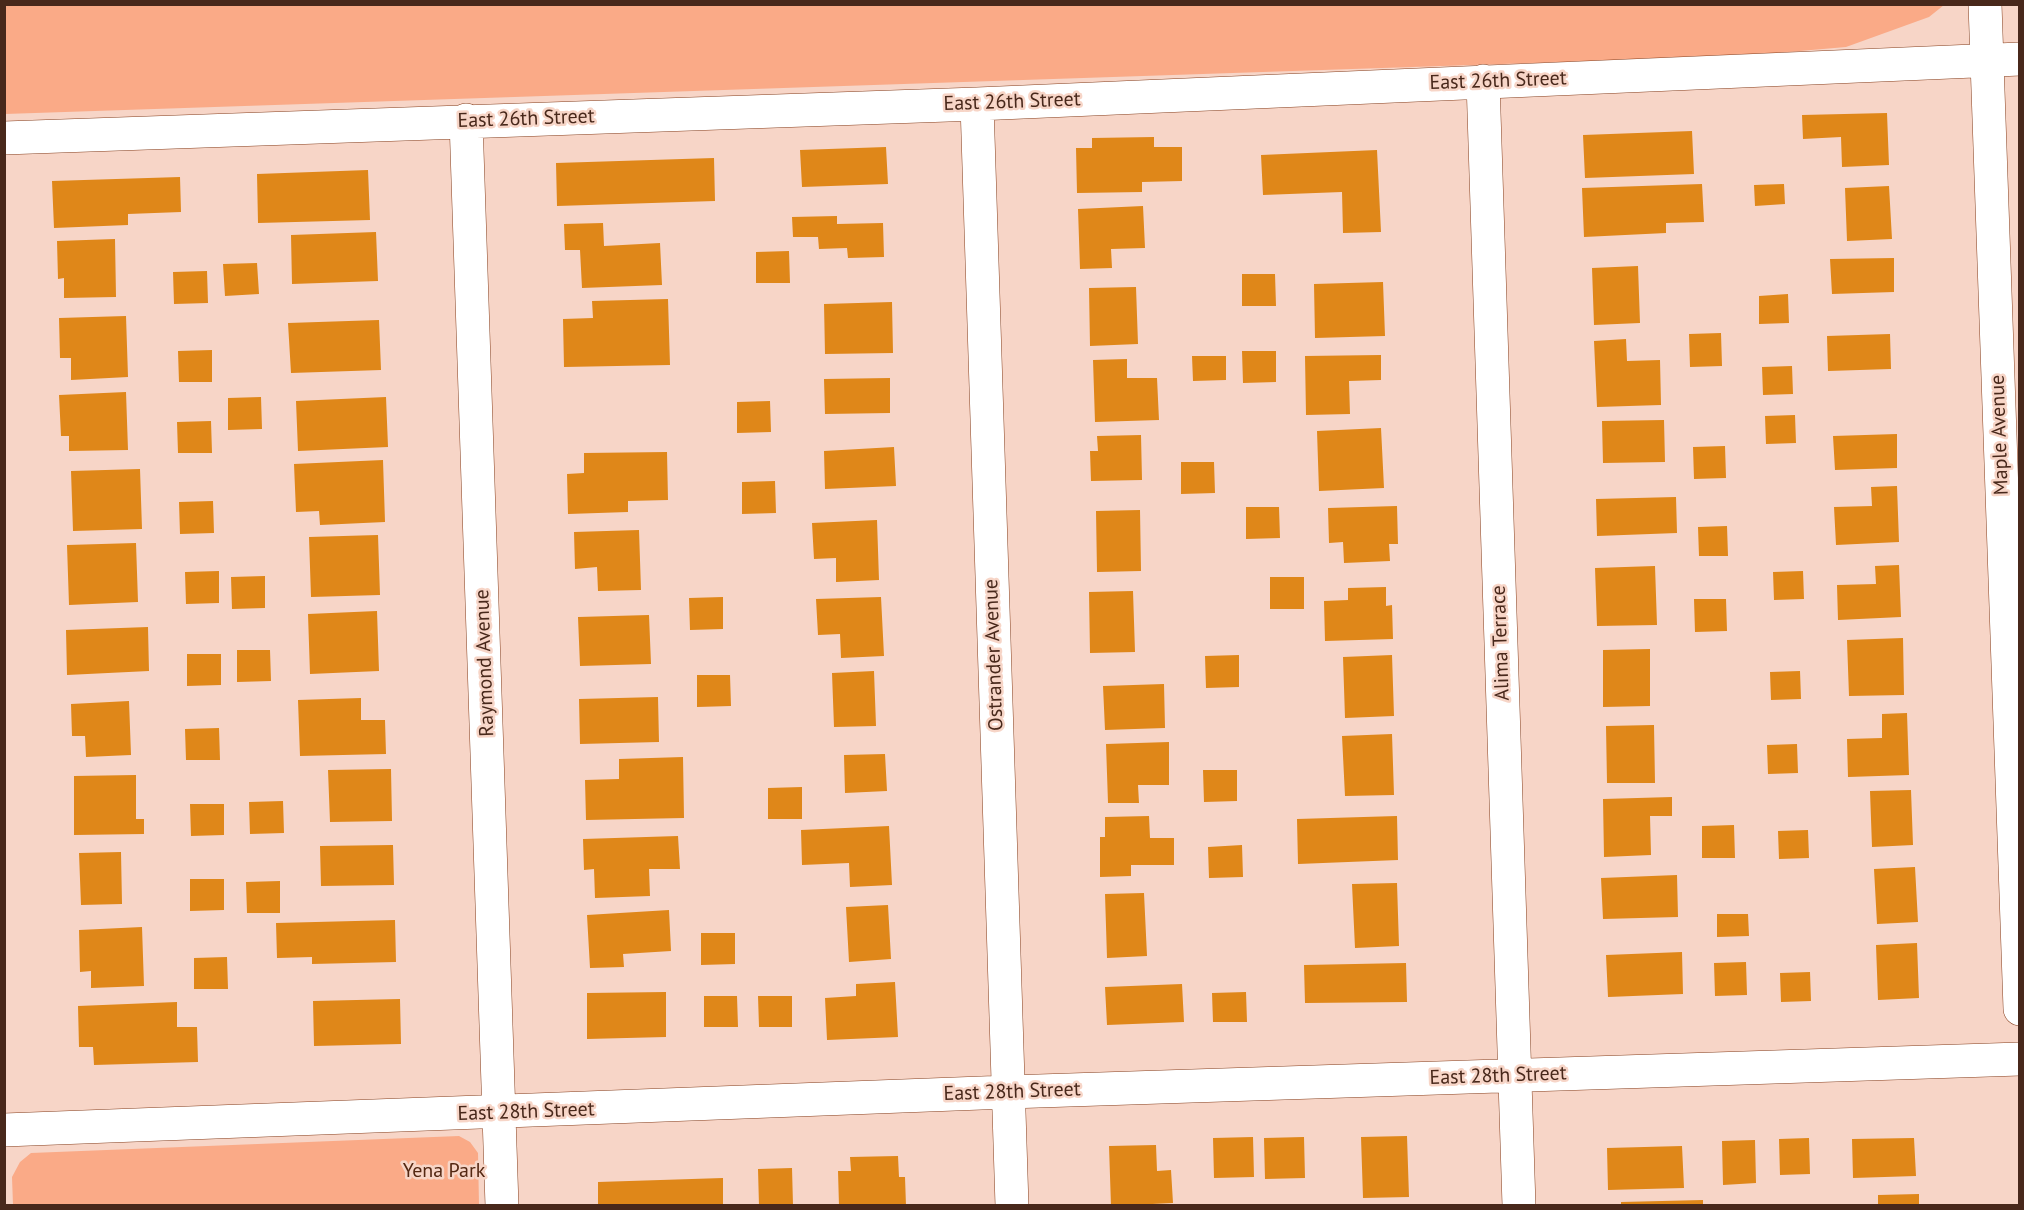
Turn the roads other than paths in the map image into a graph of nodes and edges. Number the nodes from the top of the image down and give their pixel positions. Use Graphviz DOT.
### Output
graph roads {
  1 [pos="1985,4"];
  2 [pos="2019,59"];
  3 [pos="1987,60"];
  4 [pos="1483,81"];
  5 [pos="976,104"];
  6 [pos="466,120"];
  7 [pos="4,138"];
  8 [pos="2007,297"];
  9 [pos="2012,556"];
  10 [pos="2019,1010"];
  11 [pos="2019,1059"];
  12 [pos="1515,1075"];
  13 [pos="1008,1092"];
  14 [pos="499,1113"];
  15 [pos="4,1130"];
  16 [pos="502,1206"];
  17 [pos="1012,1206"];
  18 [pos="1519,1206"];
  1 -- 3 [label="street, Maple Avenue"];
  2 -- 3 [label="street, East 26th Street"];
  3 -- 4 [label="street, East 26th Street"];
  3 -- 8 [label="street, Maple Avenue"];
  4 -- 5 [label="street, East 26th Street"];
  4 -- 12 [label="street, Alima Terrace"];
  5 -- 6 [label="street, East 26th Street"];
  5 -- 13 [label="street, Ostrander Avenue"];
  6 -- 7 [label="street, East 26th Street"];
  6 -- 14 [label="street, Raymond Avenue"];
  8 -- 9 [label="street, Maple Avenue"];
  9 -- 10 [label="street, Maple Avenue"];
  11 -- 12 [label="street, East 28th Street"];
  12 -- 13 [label="street, East 28th Street"];
  12 -- 18 [label="street, Alima Terrace"];
  13 -- 14 [label="street, East 28th Street"];
  13 -- 17 [label="street, Ostrander Avenue"];
  14 -- 15 [label="street, East 28th Street"];
  14 -- 16 [label="street, Raymond Avenue"];
}
